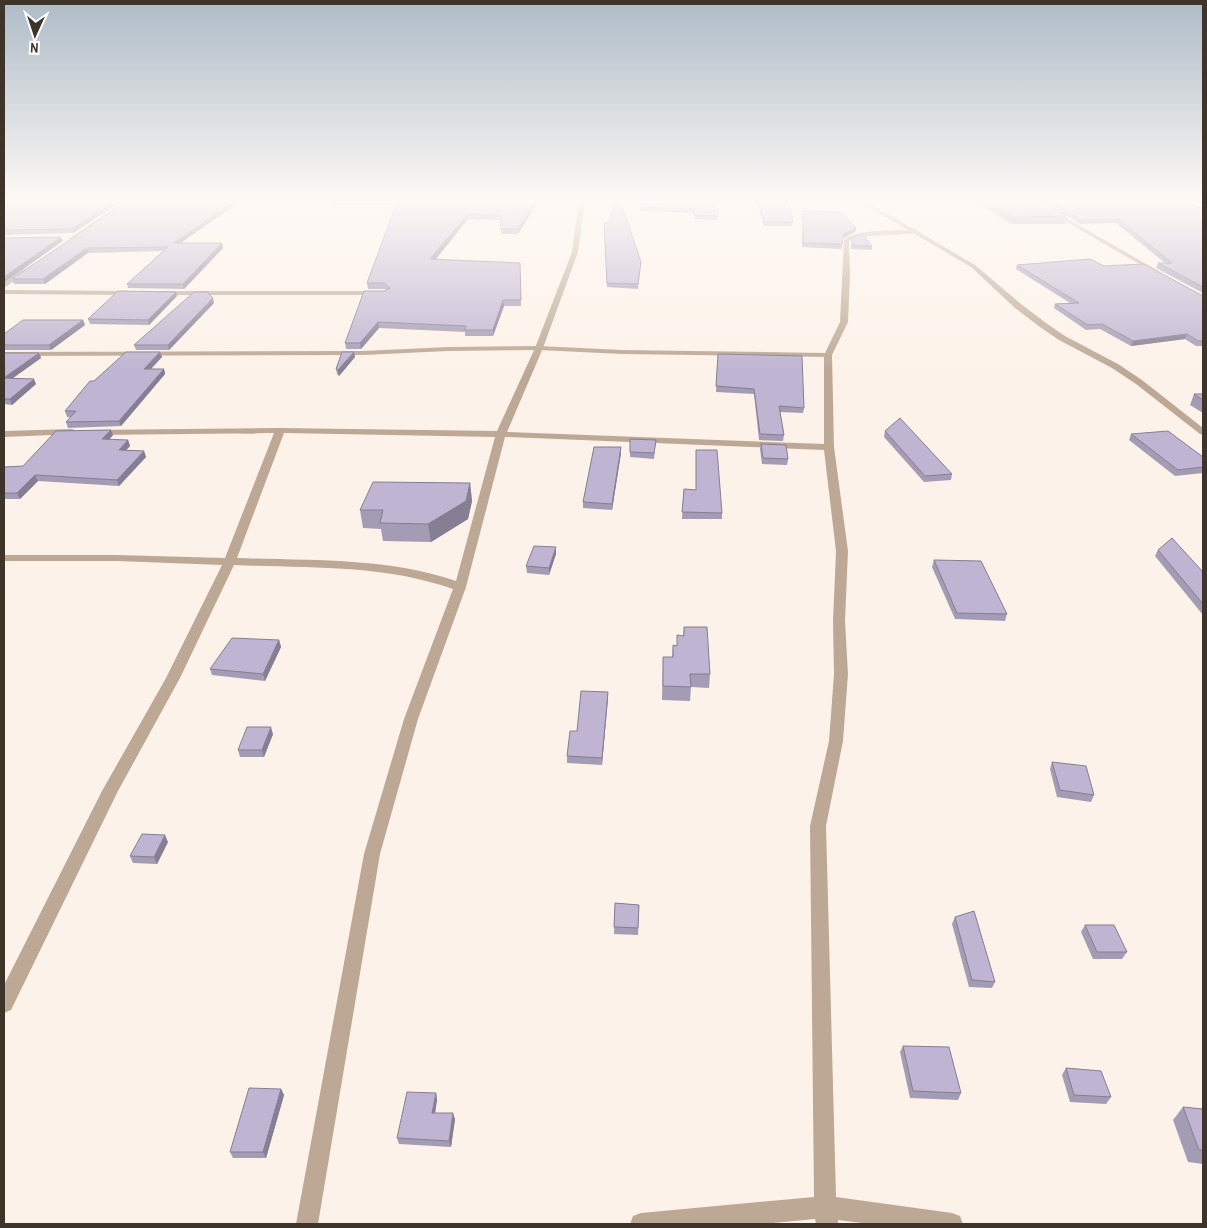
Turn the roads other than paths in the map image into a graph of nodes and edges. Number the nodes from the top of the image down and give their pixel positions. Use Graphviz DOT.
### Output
graph roads {
  1 [pos="573,257"];
  2 [pos="846,257"];
  3 [pos="959,257"];
  4 [pos="1130,257"];
  5 [pos="35,264"];
  6 [pos="1161,275"];
  7 [pos="4,286"];
  8 [pos="4,292"];
  9 [pos="138,293"];
  10 [pos="148,293"];
  11 [pos="384,293"];
  12 [pos="539,348"];
  13 [pos="4,354"];
  14 [pos="828,355"];
  15 [pos="280,431"];
  16 [pos="1203,432"];
  17 [pos="4,434"];
  18 [pos="501,434"];
  19 [pos="829,448"];
  20 [pos="4,558"];
  21 [pos="229,562"];
  22 [pos="460,588"];
  23 [pos="4,1004"];
  24 [pos="826,1216"];
  25 [pos="307,1224"];
  26 [pos="641,1224"];
  27 [pos="952,1224"];
  1 -- 12 [label="street"];
  2 -- 14 [label="street"];
  3 -- 16 [label="street"];
  4 -- 6 [label="street"];
  5 -- 7 [label="street"];
  8 -- 9 [label="street"];
  10 -- 11 [label="street"];
  12 -- 13 [label="street"];
  12 -- 14 [label="street"];
  12 -- 18 [label="street"];
  14 -- 19 [label="street"];
  15 -- 17 [label="street"];
  15 -- 18 [label="street"];
  15 -- 21 [label="street"];
  18 -- 19 [label="street"];
  18 -- 22 [label="street"];
  19 -- 24 [label="street"];
  20 -- 21 [label="street"];
  21 -- 22 [label="street"];
  21 -- 23 [label="street"];
  22 -- 25 [label="street"];
  24 -- 26 [label="street"];
  24 -- 27 [label="street"];
}
